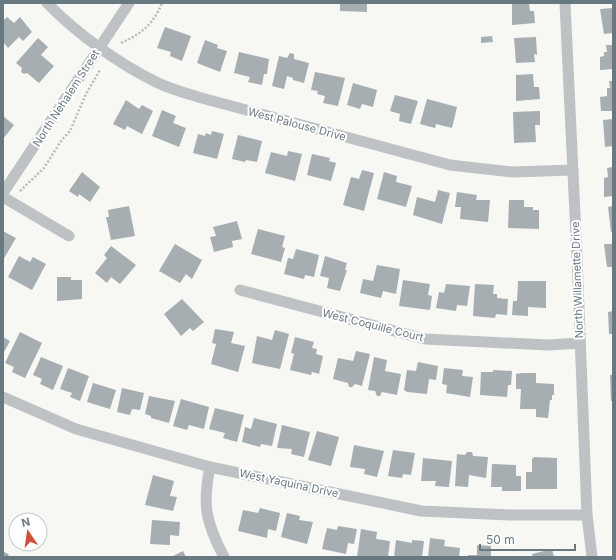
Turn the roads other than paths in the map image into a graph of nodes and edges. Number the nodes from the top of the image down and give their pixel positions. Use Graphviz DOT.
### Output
graph roads {
  1 [pos="47,3"];
  2 [pos="130,3"];
  3 [pos="565,3"];
  4 [pos="99,47"];
  5 [pos="573,170"];
  6 [pos="3,194"];
  7 [pos="3,197"];
  8 [pos="69,236"];
  9 [pos="240,290"];
  10 [pos="580,343"];
  11 [pos="3,397"];
  12 [pos="210,467"];
  13 [pos="587,515"];
  14 [pos="224,557"];
  15 [pos="592,557"];
  1 -- 4 [label="street, West Palouse Drive"];
  2 -- 4 [label="street, North Nehalem Street"];
  3 -- 5 [label="street, North Willamette Drive"];
  4 -- 5 [label="street, West Palouse Drive"];
  4 -- 6 [label="street, North Nehalem Street"];
  5 -- 10 [label="street, North Willamette Drive"];
  7 -- 8 [label="street"];
  9 -- 10 [label="street, West Coquille Court"];
  10 -- 13 [label="street, North Willamette Drive"];
  11 -- 12 [label="street, West Yaquina Drive"];
  12 -- 13 [label="street, West Yaquina Drive"];
  12 -- 14 [label="street"];
  13 -- 15 [label="street, North Willamette Drive"];
}
